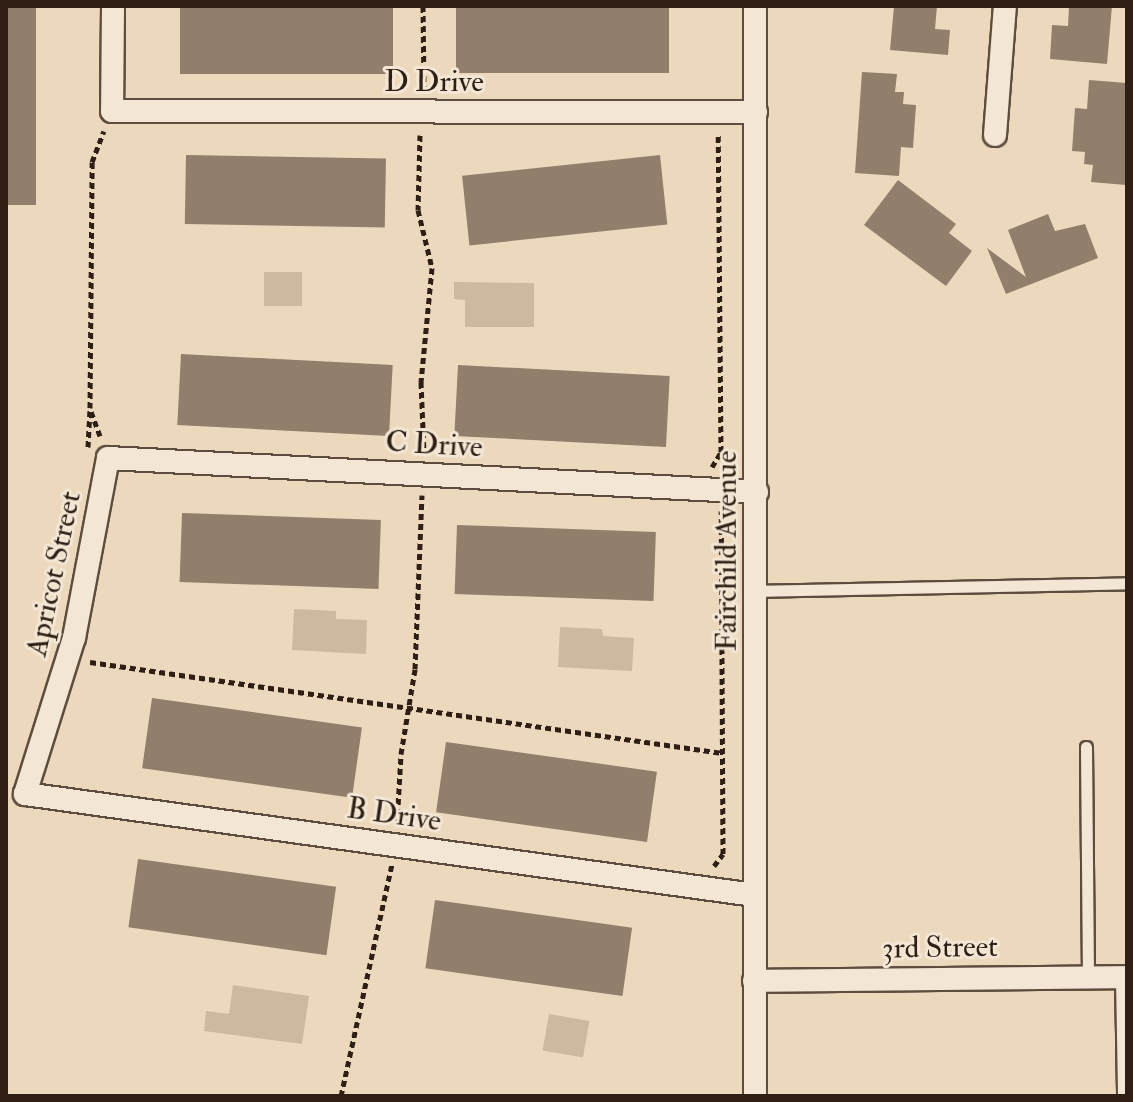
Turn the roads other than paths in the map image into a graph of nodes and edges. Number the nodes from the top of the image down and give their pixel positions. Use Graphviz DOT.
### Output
graph roads {
  1 [pos="113,6"];
  2 [pos="755,6"];
  3 [pos="1005,6"];
  4 [pos="756,112"];
  5 [pos="995,135"];
  6 [pos="108,458"];
  7 [pos="757,492"];
  8 [pos="1127,583"];
  9 [pos="757,591"];
  10 [pos="1086,747"];
  11 [pos="25,794"];
  12 [pos="754,895"];
  13 [pos="1088,977"];
  14 [pos="1124,977"];
  15 [pos="754,981"];
  16 [pos="755,1096"];
  17 [pos="1123,1096"];
  1 -- 4 [label="street, D Drive"];
  2 -- 4 [label="street, Fairchild Avenue"];
  3 -- 5 [label="street"];
  4 -- 7 [label="street, Fairchild Avenue"];
  6 -- 7 [label="street, C Drive"];
  6 -- 11 [label="street, Apricot Street"];
  7 -- 9 [label="street, Fairchild Avenue"];
  8 -- 9 [label="lane"];
  9 -- 12 [label="street, Fairchild Avenue"];
  10 -- 13 [label="lane"];
  11 -- 12 [label="street, B Drive"];
  12 -- 15 [label="street, Fairchild Avenue"];
  13 -- 14 [label="street, 3rd Street"];
  13 -- 15 [label="street, 3rd Street"];
  14 -- 17 [label="lane"];
  15 -- 16 [label="street, Fairchild Avenue"];
}
